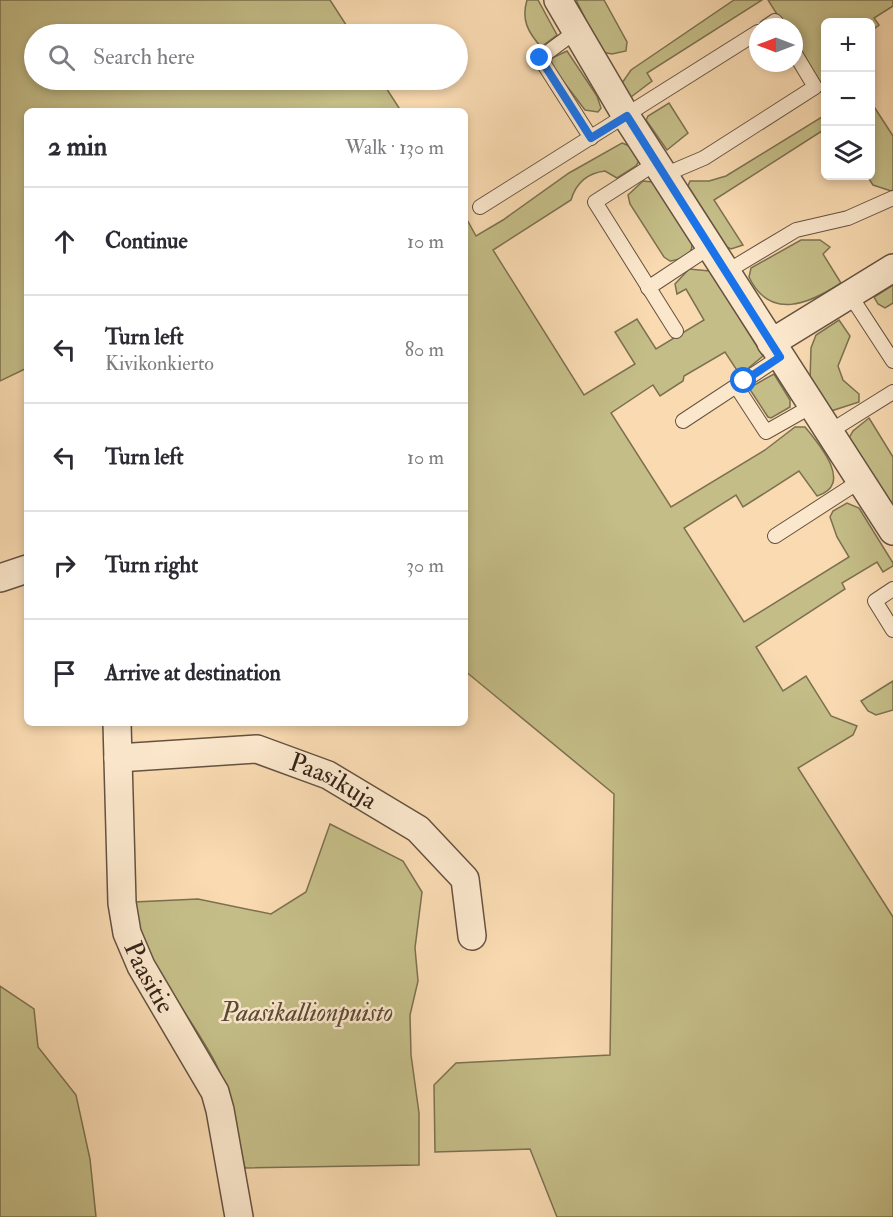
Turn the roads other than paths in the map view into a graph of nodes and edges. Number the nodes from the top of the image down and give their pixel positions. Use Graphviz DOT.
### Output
graph roads {
  1 [pos="558,0"];
  2 [pos="575,32"];
  3 [pos="749,38"];
  4 [pos="803,67"];
  5 [pos="627,116"];
  6 [pos="591,138"];
  7 [pos="660,169"];
  8 [pos="893,198"];
  9 [pos="480,207"];
  10 [pos="710,248"];
  11 [pos="893,268"];
  12 [pos="726,272"];
  13 [pos="648,288"];
  14 [pos="850,295"];
  15 [pos="676,331"];
  16 [pos="775,350"];
  17 [pos="893,361"];
  18 [pos="736,386"];
  19 [pos="893,392"];
  20 [pos="812,406"];
  21 [pos="683,421"];
  22 [pos="829,432"];
  23 [pos="860,481"];
  24 [pos="893,531"];
  25 [pos="775,536"];
  26 [pos="24,569"];
  27 [pos="0,578"];
  28 [pos="893,589"];
  29 [pos="893,630"];
  30 [pos="117,726"];
  31 [pos="118,758"];
  32 [pos="472,936"];
  33 [pos="239,1217"];
  1 -- 2 [label="street"];
  2 -- 5 [label="street"];
  2 -- 6 [label="lane"];
  3 -- 5 [label="lane"];
  4 -- 7 [label="lane"];
  5 -- 6 [label="lane"];
  5 -- 7 [label="street"];
  6 -- 9 [label="lane"];
  7 -- 10 [label="street"];
  7 -- 13 [label="lane"];
  8 -- 12 [label="lane"];
  10 -- 12 [label="street"];
  10 -- 13 [label="lane"];
  11 -- 14 [label="street"];
  12 -- 16 [label="street"];
  13 -- 15 [label="lane"];
  14 -- 16 [label="street"];
  14 -- 17 [label="lane"];
  16 -- 18 [label="lane"];
  16 -- 20 [label="street"];
  18 -- 20 [label="lane"];
  18 -- 21 [label="lane"];
  19 -- 22 [label="lane"];
  20 -- 22 [label="street"];
  22 -- 23 [label="street"];
  23 -- 24 [label="street"];
  23 -- 25 [label="lane"];
  26 -- 27 [label="street"];
  28 -- 29 [label="lane"];
  30 -- 31 [label="street, Paasitie"];
  31 -- 32 [label="street, Paasikuja"];
  31 -- 33 [label="street, Paasitie"];
}
